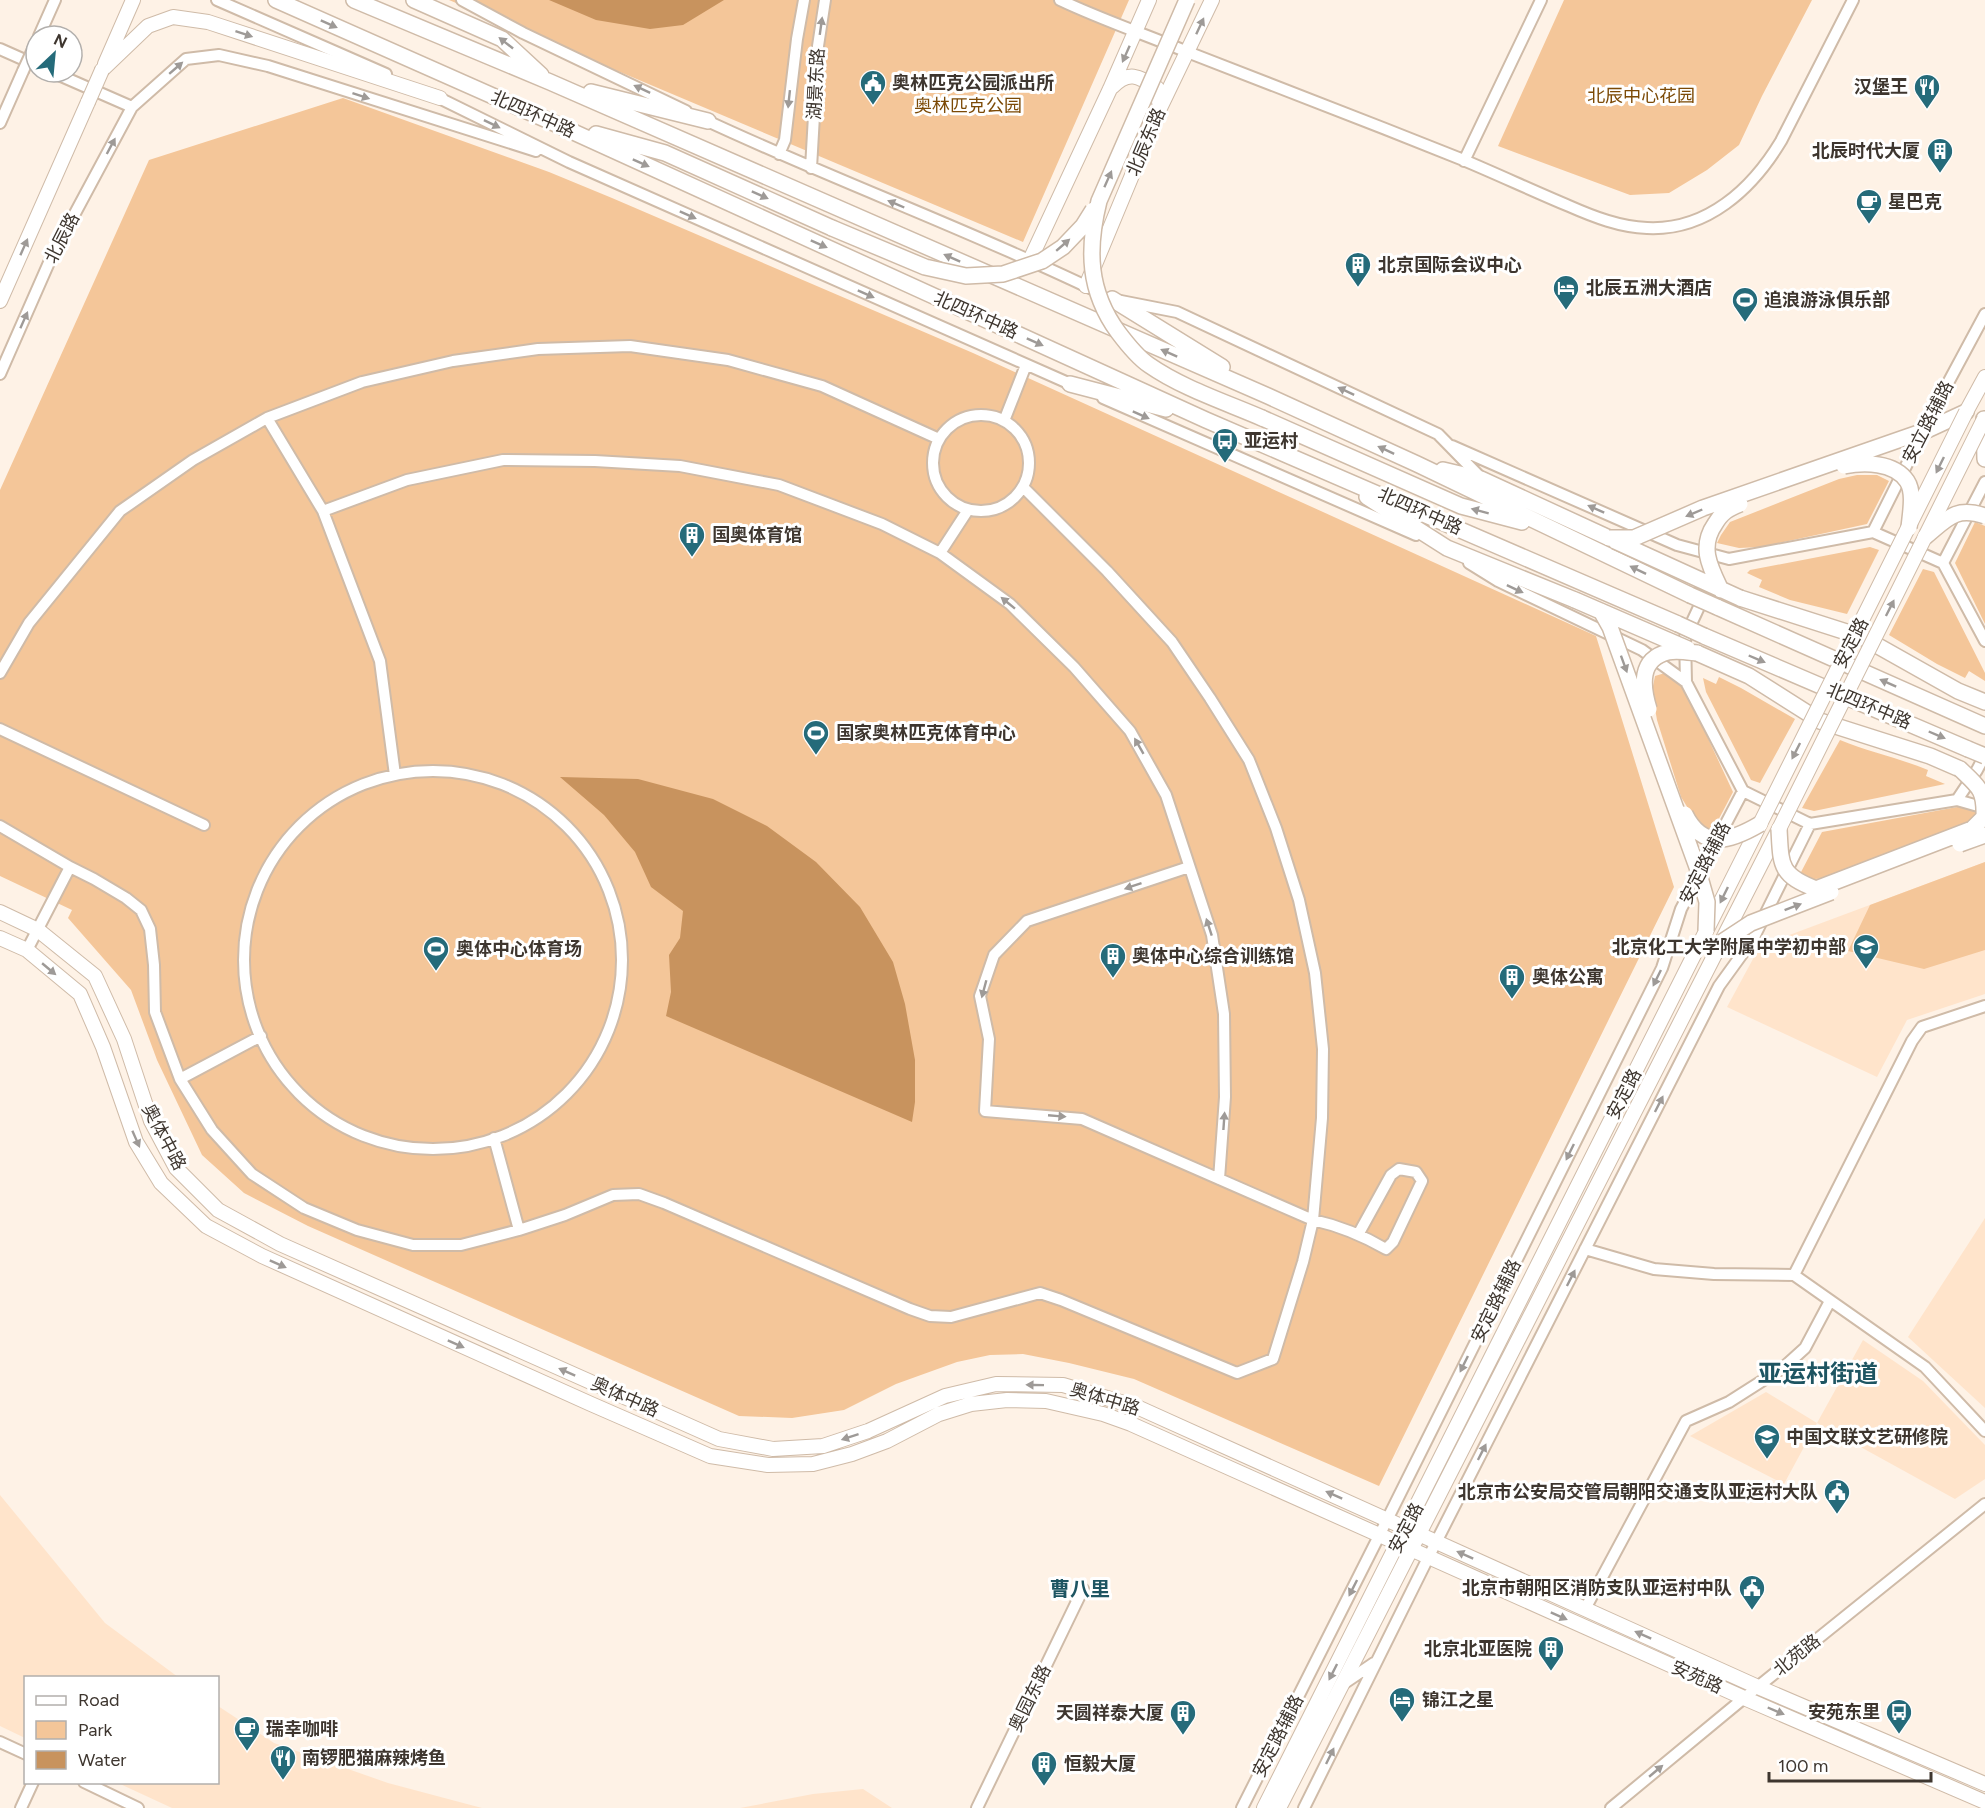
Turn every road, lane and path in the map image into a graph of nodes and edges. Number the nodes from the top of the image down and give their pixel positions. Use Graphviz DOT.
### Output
graph roads {
  1 [pos="55,0"];
  2 [pos="217,0"];
  3 [pos="276,0"];
  4 [pos="354,0"];
  5 [pos="414,0"];
  6 [pos="462,0"];
  7 [pos="804,0"];
  8 [pos="825,0"];
  9 [pos="1060,0"];
  10 [pos="1149,0"];
  11 [pos="1187,0"];
  12 [pos="1212,0"];
  13 [pos="1541,0"];
  14 [pos="1853,0"];
  15 [pos="130,6"];
  16 [pos="44,24"];
  17 [pos="1135,33"];
  18 [pos="0,49"];
  19 [pos="1188,51"];
  20 [pos="24,60"];
  21 [pos="24,69"];
  22 [pos="102,70"];
  23 [pos="550,82"];
  24 [pos="79,84"];
  25 [pos="1110,89"];
  26 [pos="440,98"];
  27 [pos="132,107"];
  28 [pos="1160,108"];
  29 [pos="547,120"];
  30 [pos="708,121"];
  31 [pos="0,123"];
  32 [pos="779,154"];
  33 [pos="1464,161"];
  34 [pos="569,162"];
  35 [pos="811,168"];
  36 [pos="1099,201"];
  37 [pos="1030,260"];
  38 [pos="1086,286"];
  39 [pos="1112,299"];
  40 [pos="0,301"];
  41 [pos="1985,314"];
  42 [pos="1026,364"];
  43 [pos="0,374"];
  44 [pos="1984,378"];
  45 [pos="1070,384"];
  46 [pos="1268,396"];
  47 [pos="1966,412"];
  48 [pos="1984,417"];
  49 [pos="267,418"];
  50 [pos="1206,420"];
  51 [pos="1004,421"];
  52 [pos="939,439"];
  53 [pos="1446,443"];
  54 [pos="1985,459"];
  55 [pos="1417,464"];
  56 [pos="1330,472"];
  57 [pos="1481,478"];
  58 [pos="1985,482"];
  59 [pos="1023,487"];
  60 [pos="968,510"];
  61 [pos="323,511"];
  62 [pos="1985,516"];
  63 [pos="1909,528"];
  64 [pos="1557,531"];
  65 [pos="1874,532"];
  66 [pos="1925,537"];
  67 [pos="1609,538"];
  68 [pos="1447,548"];
  69 [pos="940,553"];
  70 [pos="1729,560"];
  71 [pos="1943,563"];
  72 [pos="1721,590"];
  73 [pos="1601,611"];
  74 [pos="1985,641"];
  75 [pos="1696,653"];
  76 [pos="0,673"];
  77 [pos="1686,682"];
  78 [pos="1985,702"];
  79 [pos="1982,725"];
  80 [pos="0,729"];
  81 [pos="1985,755"];
  82 [pos="1960,769"];
  83 [pos="395,775"];
  84 [pos="1985,780"];
  85 [pos="1743,791"];
  86 [pos="1957,800"];
  87 [pos="1985,808"];
  88 [pos="1760,824"];
  89 [pos="1810,824"];
  90 [pos="0,825"];
  91 [pos="204,825"];
  92 [pos="1779,829"];
  93 [pos="1985,835"];
  94 [pos="70,867"];
  95 [pos="1189,867"];
  96 [pos="0,912"];
  97 [pos="38,930"];
  98 [pos="1706,931"];
  99 [pos="0,938"];
  100 [pos="1722,942"];
  101 [pos="27,950"];
  102 [pos="1985,1006"];
  103 [pos="261,1036"];
  104 [pos="180,1079"];
  105 [pos="495,1138"];
  106 [pos="1219,1179"];
  107 [pos="1313,1220"];
  108 [pos="519,1230"];
  109 [pos="1359,1233"];
  110 [pos="1585,1249"];
  111 [pos="1794,1275"];
  112 [pos="1830,1301"];
  113 [pos="1985,1431"];
  114 [pos="1985,1504"];
  115 [pos="1387,1519"];
  116 [pos="1412,1531"];
  117 [pos="1379,1536"];
  118 [pos="1437,1542"];
  119 [pos="1404,1547"];
  120 [pos="1428,1558"];
  121 [pos="1083,1589"];
  122 [pos="1585,1609"];
  123 [pos="1377,1661"];
  124 [pos="1342,1685"];
  125 [pos="1758,1687"];
  126 [pos="1744,1698"];
  127 [pos="0,1742"];
  128 [pos="24,1753"];
  129 [pos="32,1784"];
  130 [pos="88,1784"];
  131 [pos="1985,1784"];
  132 [pos="1985,1802"];
  133 [pos="21,1808"];
  134 [pos="138,1808"];
  135 [pos="977,1808"];
  136 [pos="1242,1808"];
  137 [pos="1264,1808"];
  138 [pos="1280,1808"];
  139 [pos="1304,1808"];
  140 [pos="1611,1808"];
  1 -- 16 [label="street"];
  2 -- 26 [label="street, 北四环中路"];
  3 -- 29 [label="highway, 北四环中路, one-way"];
  4 -- 23 [label="highway, 北四环中路"];
  23 -- 5 [label="highway, one-way"];
  30 -- 6 [label="street, one-way"];
  7 -- 32 [label="street, 湖景东路, one-way"];
  35 -- 8 [label="street, 湖景东路, one-way"];
  9 -- 17 [label="street"];
  10 -- 17 [label="main road"];
  36 -- 11 [label="highway, one-way, bridge"];
  19 -- 12 [label="main road, 北辰东路, one-way"];
  13 -- 33 [label="street"];
  14 -- 33 [label="street"];
  15 -- 22 [label="main road, 北辰路"];
  17 -- 19 [label="street"];
  17 -- 25 [label="main road, one-way"];
  18 -- 20 [label="street"];
  19 -- 28 [label="main road, 北辰东路"];
  19 -- 33 [label="street"];
  21 -- 31 [label="street, bridge"];
  22 -- 26 [label="main road, one-way"];
  40 -- 22 [label="main road, 北辰路, one-way, bridge"];
  23 -- 30 [label="highway"];
  46 -- 23 [label="highway, 北四环中路, one-way"];
  24 -- 27 [label="street"];
  25 -- 28 [label="main road"];
  25 -- 37 [label="main road"];
  26 -- 34 [label="street, 北四环中路, one-way"];
  27 -- 34 [label="street, one-way"];
  43 -- 27 [label="street, 北辰路, one-way"];
  28 -- 38 [label="main road, 北辰东路"];
  29 -- 36 [label="highway, one-way, bridge"];
  29 -- 50 [label="highway, 北四环中路, one-way"];
  30 -- 32 [label="street"];
  32 -- 35 [label="street"];
  34 -- 42 [label="street, 北四环中路, one-way"];
  37 -- 35 [label="street, one-way"];
  64 -- 36 [label="highway, one-way, bridge"];
  37 -- 38 [label="street"];
  38 -- 39 [label="street"];
  39 -- 46 [label="highway"];
  53 -- 39 [label="street, one-way"];
  41 -- 65 [label="street, 安立路辅路"];
  42 -- 45 [label="street, 北四环中路"];
  42 -- 51 [label="street"];
  44 -- 47 [label="main road, 安定路"];
  45 -- 50 [label="highway"];
  45 -- 68 [label="street, 北四环中路, one-way"];
  55 -- 46 [label="highway, 北四环中路, one-way"];
  47 -- 63 [label="main road, 安定路, one-way, bridge"];
  47 -- 67 [label="highway, one-way, bridge"];
  48 -- 54 [label="highway"];
  48 -- 66 [label="main road, 安定路, bridge"];
  49 -- 52 [label="street"];
  49 -- 61 [label="street"];
  49 -- 76 [label="street"];
  50 -- 56 [label="highway, 北四环中路"];
  51 -- 52 [label="street"];
  51 -- 59 [label="street"];
  52 -- 60 [label="street"];
  53 -- 57 [label="street"];
  70 -- 53 [label="street, one-way"];
  55 -- 57 [label="highway"];
  55 -- 64 [label="highway, 北四环中路"];
  56 -- 68 [label="highway"];
  56 -- 81 [label="highway, 北四环中路, one-way, bridge"];
  57 -- 67 [label="highway"];
  58 -- 71 [label="street"];
  59 -- 60 [label="street"];
  59 -- 107 [label="street"];
  60 -- 69 [label="street"];
  61 -- 69 [label="street"];
  61 -- 83 [label="street"];
  62 -- 66 [label="highway, bridge"];
  63 -- 72 [label="highway, bridge"];
  63 -- 88 [label="main road, 安定路, one-way, bridge"];
  79 -- 64 [label="highway, 北四环中路, one-way, bridge"];
  65 -- 70 [label="street"];
  65 -- 71 [label="street"];
  92 -- 66 [label="main road, 安定路, one-way, bridge"];
  67 -- 72 [label="highway, bridge"];
  68 -- 73 [label="highway, bridge"];
  68 -- 77 [label="street, 北四环中路, one-way"];
  95 -- 69 [label="street, one-way"];
  70 -- 77 [label="street"];
  71 -- 74 [label="street"];
  72 -- 78 [label="highway, bridge"];
  73 -- 75 [label="highway, bridge"];
  73 -- 98 [label="highway, one-way, bridge"];
  75 -- 82 [label="highway"];
  75 -- 88 [label="highway, bridge"];
  77 -- 85 [label="street"];
  80 -- 91 [label="street"];
  81 -- 86 [label="street"];
  82 -- 84 [label="highway"];
  82 -- 92 [label="highway, bridge"];
  83 -- 103 [label="street"];
  83 -- 105 [label="street"];
  85 -- 89 [label="street"];
  85 -- 115 [label="street, 安定路辅路, one-way"];
  86 -- 87 [label="street"];
  86 -- 89 [label="street"];
  88 -- 98 [label="main road, 安定路, one-way, bridge"];
  110 -- 89 [label="street, one-way"];
  90 -- 94 [label="street"];
  92 -- 100 [label="main road, 安定路, bridge"];
  100 -- 93 [label="highway, one-way, bridge"];
  94 -- 97 [label="street"];
  94 -- 104 [label="street"];
  106 -- 95 [label="street, one-way"];
  95 -- 106 [label="street, one-way"];
  96 -- 97 [label="main road, 奥体中路"];
  97 -- 101 [label="street"];
  115 -- 97 [label="main road, 奥体中路, one-way"];
  98 -- 116 [label="main road, 安定路"];
  99 -- 101 [label="main road, 奥体中路"];
  100 -- 116 [label="main road, 安定路"];
  101 -- 117 [label="main road, 奥体中路, one-way"];
  102 -- 111 [label="street"];
  103 -- 104 [label="street"];
  103 -- 105 [label="street"];
  104 -- 108 [label="street"];
  105 -- 108 [label="street"];
  106 -- 107 [label="street"];
  107 -- 108 [label="street"];
  107 -- 109 [label="street"];
  109 -- 109 [label="street"];
  110 -- 111 [label="street"];
  118 -- 110 [label="street, one-way"];
  111 -- 112 [label="street"];
  112 -- 113 [label="street"];
  112 -- 122 [label="street"];
  114 -- 125 [label="street, 北苑路"];
  115 -- 116 [label="main road, 奥体中路"];
  115 -- 117 [label="street, 安定路辅路"];
  116 -- 118 [label="main road, 安苑路"];
  116 -- 119 [label="main road, 安定路"];
  117 -- 119 [label="main road, 奥体中路"];
  117 -- 136 [label="street, 安定路辅路, one-way"];
  118 -- 120 [label="street"];
  122 -- 118 [label="main road, 安苑路, one-way"];
  119 -- 120 [label="main road, 安苑路"];
  119 -- 124 [label="main road, 安定路"];
  119 -- 137 [label="main road, 安定路, one-way"];
  120 -- 123 [label="street"];
  120 -- 126 [label="main road, 安苑路, one-way"];
  121 -- 135 [label="street, 奥园东路"];
  125 -- 122 [label="main road, 安苑路, one-way"];
  123 -- 124 [label="street, 安定路"];
  139 -- 123 [label="street, one-way"];
  124 -- 138 [label="main road, 安定路"];
  125 -- 126 [label="street, 北苑路"];
  125 -- 131 [label="main road, 安苑路"];
  126 -- 132 [label="main road, 安苑路, one-way"];
  140 -- 126 [label="street, 北苑路, one-way"];
  127 -- 128 [label="street"];
  129 -- 133 [label="street"];
  130 -- 134 [label="street"];
}
